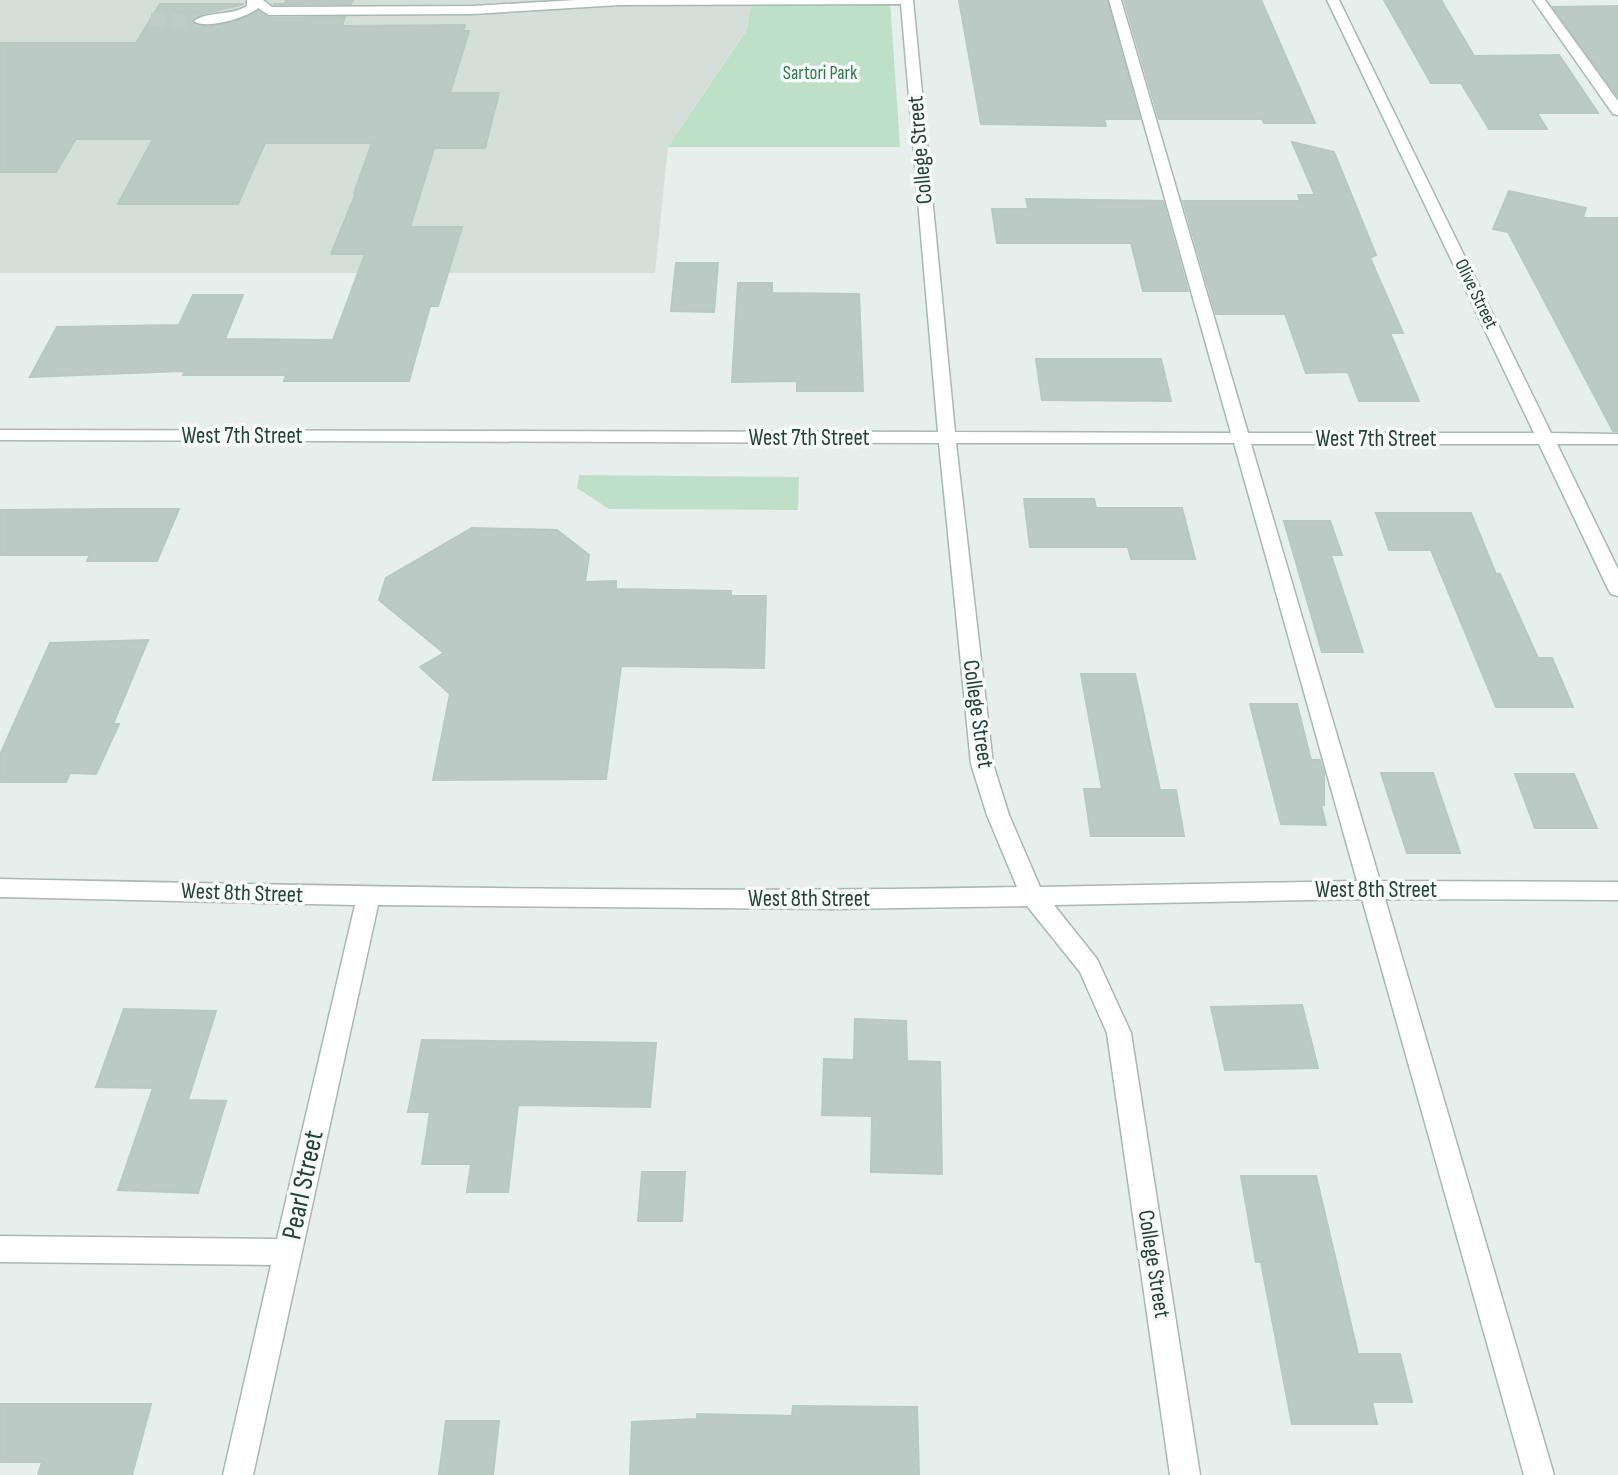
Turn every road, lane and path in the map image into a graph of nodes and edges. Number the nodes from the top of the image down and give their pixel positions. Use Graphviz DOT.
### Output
graph roads {
  1 [pos="254,0"];
  2 [pos="907,0"];
  3 [pos="1115,0"];
  4 [pos="1333,0"];
  5 [pos="1539,0"];
  6 [pos="201,21"];
  7 [pos="1618,111"];
  8 [pos="0,435"];
  9 [pos="947,439"];
  10 [pos="1240,439"];
  11 [pos="1546,439"];
  12 [pos="1618,439"];
  13 [pos="1618,589"];
  14 [pos="0,888"];
  15 [pos="1370,890"];
  16 [pos="1618,891"];
  17 [pos="1032,895"];
  18 [pos="369,896"];
  19 [pos="0,1249"];
  20 [pos="288,1252"];
  21 [pos="238,1475"];
  22 [pos="1185,1475"];
  23 [pos="1539,1475"];
  1 -- 2 [label="street"];
  1 -- 6 [label="street"];
  2 -- 9 [label="street, College Street"];
  3 -- 10 [label="street"];
  4 -- 11 [label="street, Olive Street"];
  5 -- 7 [label="street"];
  8 -- 9 [label="street, West 7th Street"];
  9 -- 10 [label="street, West 7th Street"];
  9 -- 17 [label="street, College Street"];
  10 -- 11 [label="street, West 7th Street"];
  10 -- 15 [label="street"];
  11 -- 12 [label="street, West 7th Street"];
  11 -- 13 [label="street, Olive Street"];
  14 -- 18 [label="street, West 8th Street"];
  15 -- 16 [label="street, West 8th Street"];
  15 -- 17 [label="street, West 8th Street"];
  15 -- 23 [label="street"];
  17 -- 18 [label="street, West 8th Street"];
  17 -- 22 [label="street, College Street"];
  18 -- 20 [label="street, Pearl Street"];
  19 -- 20 [label="street"];
  20 -- 21 [label="street, Pearl Street"];
}
